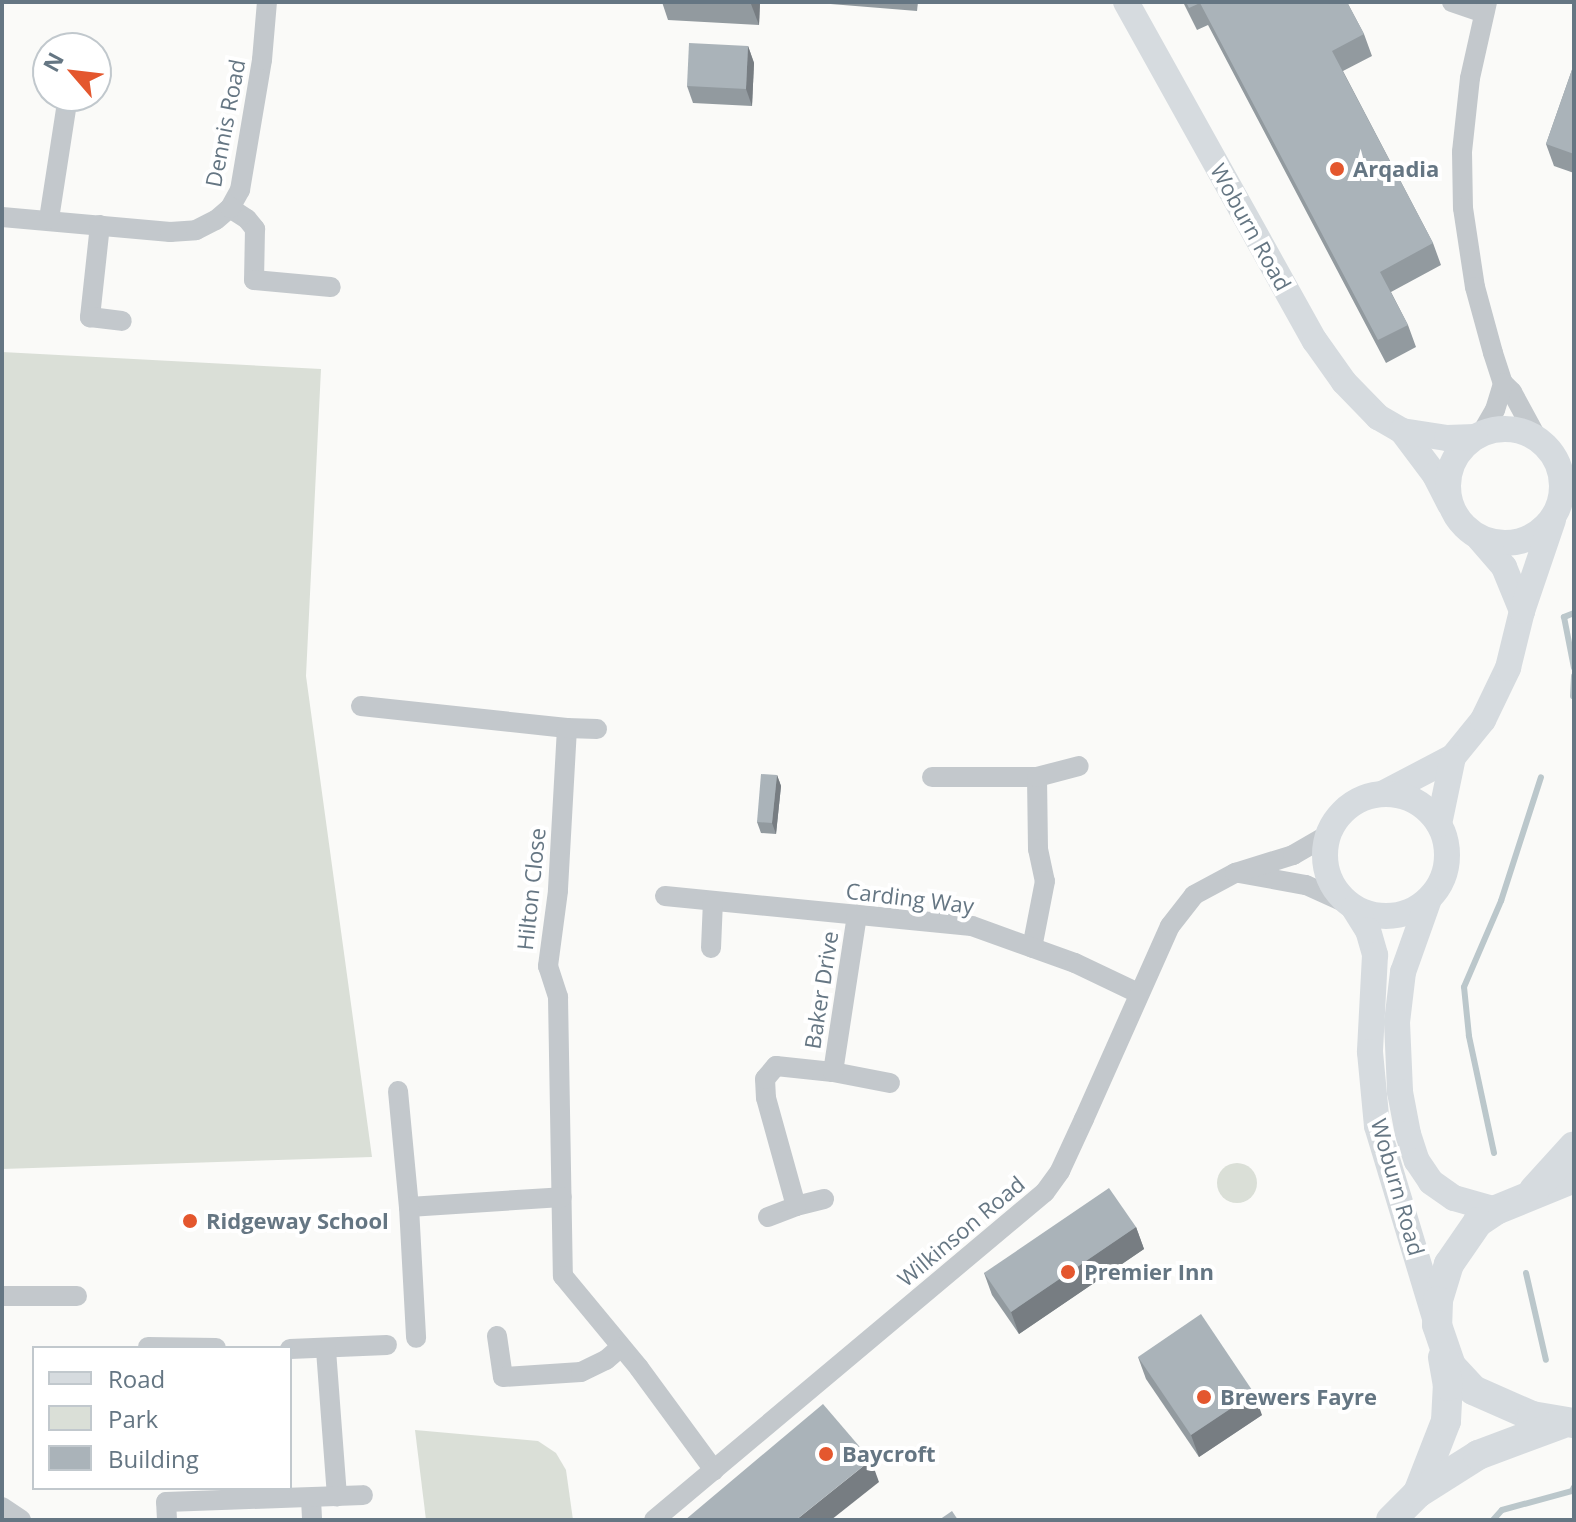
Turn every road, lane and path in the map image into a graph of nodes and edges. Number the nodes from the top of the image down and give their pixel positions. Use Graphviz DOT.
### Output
graph roads {
  1 [pos="267,2"];
  2 [pos="1126,2"];
  3 [pos="1452,2"];
  4 [pos="1485,8"];
  5 [pos="66,112"];
  6 [pos="230,208"];
  7 [pos="2,217"];
  8 [pos="49,219"];
  9 [pos="100,225"];
  10 [pos="331,287"];
  11 [pos="122,321"];
  12 [pos="1503,383"];
  13 [pos="1402,431"];
  14 [pos="1478,435"];
  15 [pos="1537,438"];
  16 [pos="1450,504"];
  17 [pos="1554,517"];
  18 [pos="1479,538"];
  19 [pos="1522,611"];
  20 [pos="361,706"];
  21 [pos="567,728"];
  22 [pos="597,729"];
  23 [pos="1453,757"];
  24 [pos="1079,766"];
  25 [pos="932,777"];
  26 [pos="1037,777"];
  27 [pos="1384,793"];
  28 [pos="1439,824"];
  29 [pos="1327,835"];
  30 [pos="1235,873"];
  31 [pos="665,896"];
  32 [pos="1429,899"];
  33 [pos="713,901"];
  34 [pos="1351,906"];
  35 [pos="857,915"];
  36 [pos="711,948"];
  37 [pos="1032,948"];
  38 [pos="1138,993"];
  39 [pos="833,1072"];
  40 [pos="890,1083"];
  41 [pos="398,1091"];
  42 [pos="1574,1146"];
  43 [pos="1574,1178"];
  44 [pos="1527,1196"];
  45 [pos="562,1197"];
  46 [pos="824,1199"];
  47 [pos="796,1206"];
  48 [pos="409,1207"];
  49 [pos="1496,1210"];
  50 [pos="768,1217"];
  51 [pos="2,1296"];
  52 [pos="77,1296"];
  53 [pos="1438,1333"];
  54 [pos="497,1336"];
  55 [pos="416,1338"];
  56 [pos="387,1345"];
  57 [pos="621,1347"];
  58 [pos="292,1349"];
  59 [pos="326,1350"];
  60 [pos="1571,1423"];
  61 [pos="714,1470"];
  62 [pos="1418,1493"];
  63 [pos="363,1495"];
  64 [pos="337,1497"];
  65 [pos="2,1507"];
  66 [pos="311,1510"];
  67 [pos="21,1520"];
  68 [pos="167,1520"];
  69 [pos="654,1520"];
  70 [pos="1391,1520"];
  1 -- 6 [label="street, Dennis Road"];
  2 -- 13 [label="main road, Woburn Road"];
  3 -- 4 [label="street"];
  4 -- 12 [label="street"];
  5 -- 8 [label="street"];
  6 -- 9 [label="street, Dennis Road"];
  6 -- 10 [label="street"];
  7 -- 8 [label="street, Dennis Road"];
  8 -- 9 [label="street, Dennis Road"];
  9 -- 11 [label="street"];
  12 -- 14 [label="street"];
  12 -- 15 [label="street"];
  13 -- 14 [label="main road, Woburn Road"];
  13 -- 16 [label="main road, Woburn Road"];
  14 -- 15 [label="main road"];
  14 -- 16 [label="main road"];
  15 -- 17 [label="main road"];
  16 -- 18 [label="main road"];
  17 -- 18 [label="main road"];
  17 -- 19 [label="main road"];
  18 -- 19 [label="main road"];
  19 -- 23 [label="main road"];
  20 -- 21 [label="street"];
  21 -- 22 [label="street"];
  21 -- 45 [label="street, Hilton Close"];
  23 -- 27 [label="main road"];
  23 -- 28 [label="main road"];
  24 -- 26 [label="street"];
  25 -- 26 [label="street"];
  26 -- 37 [label="street"];
  27 -- 28 [label="main road"];
  27 -- 29 [label="main road"];
  28 -- 32 [label="main road"];
  29 -- 30 [label="street, Wilkinson Road"];
  29 -- 34 [label="main road"];
  30 -- 34 [label="street"];
  30 -- 38 [label="street, Wilkinson Road"];
  31 -- 33 [label="street, Carding Way"];
  32 -- 34 [label="main road"];
  32 -- 49 [label="main road, Woburn Road"];
  33 -- 35 [label="street, Carding Way"];
  33 -- 36 [label="street"];
  34 -- 53 [label="main road, Woburn Road"];
  35 -- 37 [label="street, Carding Way"];
  35 -- 39 [label="street, Baker Drive"];
  37 -- 38 [label="street, Carding Way"];
  38 -- 61 [label="street, Wilkinson Road"];
  39 -- 40 [label="street, Baker Drive"];
  39 -- 47 [label="street, Baker Drive"];
  41 -- 48 [label="street"];
  42 -- 44 [label="highway"];
  43 -- 44 [label="highway"];
  44 -- 49 [label="highway"];
  45 -- 48 [label="street"];
  45 -- 57 [label="street, Hilton Close"];
  46 -- 47 [label="street"];
  47 -- 50 [label="street"];
  48 -- 55 [label="street"];
  49 -- 53 [label="highway"];
  51 -- 52 [label="street"];
  53 -- 60 [label="highway"];
  53 -- 62 [label="highway"];
  54 -- 57 [label="street"];
  56 -- 59 [label="street"];
  57 -- 61 [label="street, Hilton Close"];
  58 -- 59 [label="street"];
  59 -- 64 [label="street"];
  60 -- 62 [label="highway"];
  61 -- 69 [label="street, Wilkinson Road"];
  62 -- 70 [label="highway"];
  63 -- 64 [label="street"];
  64 -- 66 [label="street"];
  65 -- 67 [label="street"];
  66 -- 68 [label="street"];
}
